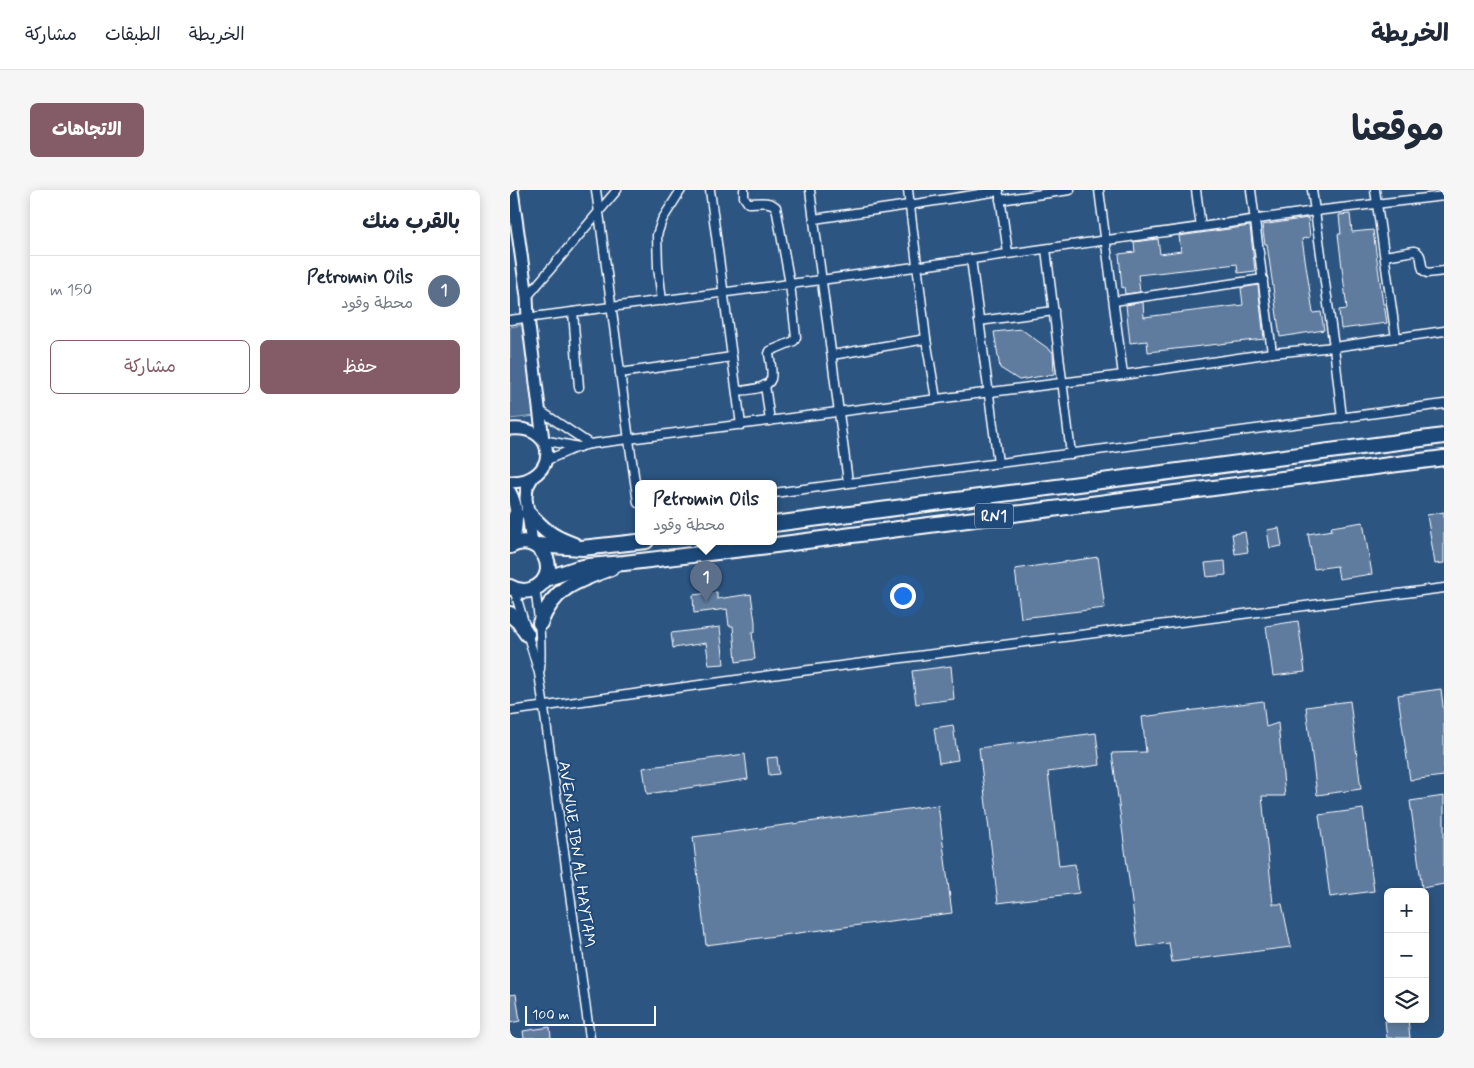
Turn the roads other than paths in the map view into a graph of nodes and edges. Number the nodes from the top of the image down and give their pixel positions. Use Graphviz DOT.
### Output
graph roads {
  1 [pos="512,190"];
  2 [pos="596,190"];
  3 [pos="617,190"];
  4 [pos="681,190"];
  5 [pos="710,190"];
  6 [pos="744,190"];
  7 [pos="810,190"];
  8 [pos="908,190"];
  9 [pos="999,190"];
  10 [pos="1070,190"];
  11 [pos="1099,190"];
  12 [pos="1196,190"];
  13 [pos="1251,190"];
  14 [pos="1312,190"];
  15 [pos="1375,190"];
  16 [pos="1444,196"];
  17 [pos="1000,200"];
  18 [pos="1377,204"];
  19 [pos="909,206"];
  20 [pos="598,211"];
  21 [pos="1315,211"];
  22 [pos="814,219"];
  23 [pos="1256,220"];
  24 [pos="1201,227"];
  25 [pos="1106,241"];
  26 [pos="1046,249"];
  27 [pos="1008,253"];
  28 [pos="1385,256"];
  29 [pos="971,259"];
  30 [pos="918,266"];
  31 [pos="1444,271"];
  32 [pos="1264,279"];
  33 [pos="821,280"];
  34 [pos="790,284"];
  35 [pos="724,292"];
  36 [pos="527,297"];
  37 [pos="662,301"];
  38 [pos="1114,301"];
  39 [pos="612,307"];
  40 [pos="1054,311"];
  41 [pos="573,312"];
  42 [pos="528,318"];
  43 [pos="510,320"];
  44 [pos="979,321"];
  45 [pos="1444,331"];
  46 [pos="1396,338"];
  47 [pos="926,339"];
  48 [pos="1334,347"];
  49 [pos="1272,353"];
  50 [pos="832,355"];
  51 [pos="732,358"];
  52 [pos="620,373"];
  53 [pos="1123,375"];
  54 [pos="1062,382"];
  55 [pos="765,385"];
  56 [pos="579,387"];
  57 [pos="737,391"];
  58 [pos="988,392"];
  59 [pos="936,399"];
  60 [pos="1444,404"];
  61 [pos="539,410"];
  62 [pos="839,412"];
  63 [pos="1342,418"];
  64 [pos="770,421"];
  65 [pos="741,425"];
  66 [pos="510,429"];
  67 [pos="1444,436"];
  68 [pos="543,440"];
  69 [pos="629,440"];
  70 [pos="590,444"];
  71 [pos="581,447"];
  72 [pos="1071,454"];
  73 [pos="1444,458"];
  74 [pos="547,460"];
  75 [pos="998,463"];
  76 [pos="532,478"];
  77 [pos="510,482"];
  78 [pos="635,482"];
  79 [pos="848,482"];
  80 [pos="510,492"];
  81 [pos="777,493"];
  82 [pos="522,514"];
  83 [pos="777,524"];
  84 [pos="510,528"];
  85 [pos="635,542"];
  86 [pos="511,545"];
  87 [pos="534,545"];
  88 [pos="582,548"];
  89 [pos="624,563"];
  90 [pos="540,584"];
  91 [pos="512,588"];
  92 [pos="1444,588"];
  93 [pos="510,614"];
  94 [pos="540,623"];
  95 [pos="527,634"];
  96 [pos="539,673"];
  97 [pos="544,707"];
  98 [pos="510,711"];
  99 [pos="590,1038"];
  1 -- 36 [label="street"];
  2 -- 20 [label="street"];
  3 -- 20 [label="street"];
  4 -- 37 [label="street"];
  5 -- 35 [label="street"];
  6 -- 34 [label="street"];
  7 -- 22 [label="street"];
  8 -- 19 [label="street"];
  9 -- 17 [label="street"];
  9 -- 19 [label="street"];
  10 -- 17 [label="street"];
  11 -- 25 [label="street"];
  12 -- 24 [label="street"];
  13 -- 23 [label="street"];
  14 -- 21 [label="street"];
  15 -- 18 [label="street"];
  16 -- 18 [label="street"];
  17 -- 27 [label="street"];
  18 -- 21 [label="street"];
  18 -- 28 [label="street"];
  19 -- 22 [label="street"];
  19 -- 30 [label="street"];
  20 -- 36 [label="street"];
  20 -- 39 [label="street"];
  21 -- 23 [label="street"];
  21 -- 48 [label="street"];
  22 -- 33 [label="street"];
  23 -- 24 [label="street"];
  23 -- 32 [label="street"];
  24 -- 25 [label="street"];
  25 -- 26 [label="street"];
  25 -- 38 [label="street"];
  26 -- 27 [label="street"];
  26 -- 40 [label="street"];
  27 -- 29 [label="street"];
  28 -- 31 [label="street"];
  28 -- 46 [label="street"];
  29 -- 30 [label="street"];
  29 -- 44 [label="street"];
  30 -- 33 [label="street"];
  30 -- 47 [label="street"];
  32 -- 38 [label="street"];
  32 -- 49 [label="street"];
  33 -- 34 [label="street"];
  33 -- 50 [label="street"];
  34 -- 35 [label="street"];
  34 -- 55 [label="street"];
  35 -- 37 [label="street"];
  35 -- 51 [label="street"];
  36 -- 42 [label="street"];
  37 -- 39 [label="street"];
  38 -- 53 [label="street"];
  39 -- 41 [label="street"];
  39 -- 52 [label="street"];
  40 -- 44 [label="street"];
  40 -- 54 [label="street"];
  41 -- 42 [label="street"];
  41 -- 56 [label="street"];
  42 -- 43 [label="street"];
  42 -- 61 [label="street"];
  44 -- 58 [label="street"];
  45 -- 46 [label="street"];
  46 -- 48 [label="street"];
  47 -- 50 [label="street"];
  47 -- 59 [label="street"];
  48 -- 49 [label="street"];
  48 -- 63 [label="street"];
  49 -- 53 [label="street"];
  50 -- 62 [label="street"];
  51 -- 52 [label="street"];
  51 -- 57 [label="street"];
  52 -- 69 [label="street"];
  53 -- 54 [label="street"];
  54 -- 58 [label="street"];
  54 -- 72 [label="street"];
  55 -- 57 [label="street"];
  55 -- 64 [label="street"];
  57 -- 65 [label="street"];
  58 -- 59 [label="street"];
  58 -- 75 [label="street"];
  59 -- 62 [label="street"];
  60 -- 63 [label="street"];
  61 -- 68 [label="street"];
  61 -- 70 [label="street"];
  62 -- 64 [label="street"];
  62 -- 79 [label="street"];
  63 -- 72 [label="street"];
  64 -- 65 [label="street"];
  65 -- 69 [label="street"];
  66 -- 68 [label="street"];
  67 -- 83 [label="highway, RN1"];
  68 -- 71 [label="street"];
  68 -- 74 [label="street"];
  69 -- 70 [label="street"];
  69 -- 78 [label="street"];
  70 -- 71 [label="street"];
  71 -- 74 [label="street"];
  72 -- 75 [label="street"];
  73 -- 89 [label="highway, RN1"];
  74 -- 76 [label="street"];
  75 -- 79 [label="street"];
  76 -- 77 [label="street"];
  76 -- 82 [label="street"];
  79 -- 81 [label="street"];
  80 -- 82 [label="street"];
  82 -- 84 [label="highway"];
  82 -- 86 [label="street"];
  82 -- 87 [label="street"];
  82 -- 88 [label="highway"];
  85 -- 88 [label="highway"];
  86 -- 87 [label="highway"];
  87 -- 88 [label="highway"];
  87 -- 90 [label="highway"];
  89 -- 90 [label="highway, RN1"];
  89 -- 94 [label="highway"];
  90 -- 91 [label="highway, RN1"];
  90 -- 94 [label="street, AVENUE IBN AL HAYTAM"];
  91 -- 95 [label="street, AVENUE IBN AL HAYTAM"];
  92 -- 97 [label="street"];
  93 -- 95 [label="highway"];
  94 -- 96 [label="street, AVENUE IBN AL HAYTAM"];
  95 -- 96 [label="street, AVENUE IBN AL HAYTAM"];
  96 -- 97 [label="street, AVENUE IBN AL HAYTAM"];
  97 -- 98 [label="street"];
  97 -- 99 [label="street, AVENUE IBN AL HAYTAM"];
}
